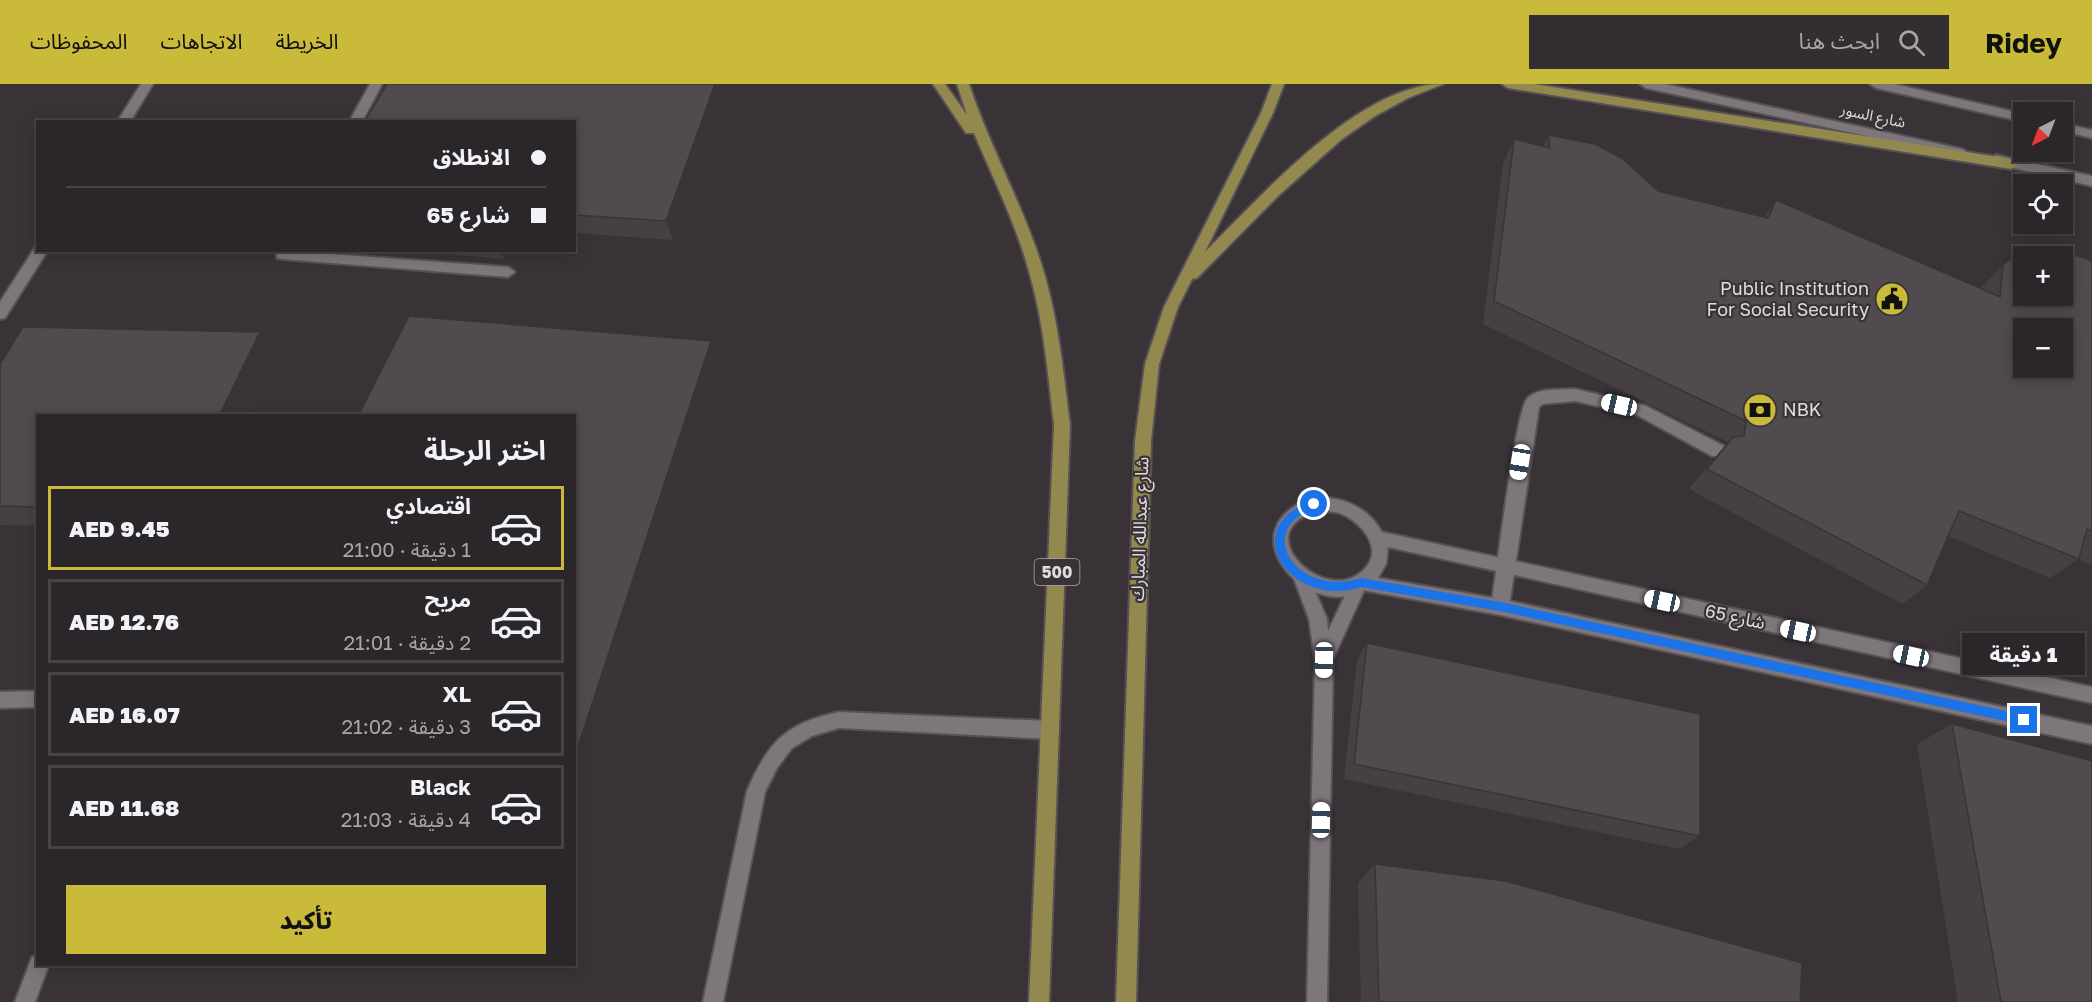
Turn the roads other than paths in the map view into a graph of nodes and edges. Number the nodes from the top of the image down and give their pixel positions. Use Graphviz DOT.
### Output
graph roads {
  1 [pos="147,84"];
  2 [pos="376,84"];
  3 [pos="939,84"];
  4 [pos="963,84"];
  5 [pos="1278,84"];
  6 [pos="1437,84"];
  7 [pos="1508,84"];
  8 [pos="1646,84"];
  9 [pos="1876,84"];
  10 [pos="1896,86"];
  11 [pos="2013,115"];
  12 [pos="124,120"];
  13 [pos="356,120"];
  14 [pos="2073,130"];
  15 [pos="2092,134"];
  16 [pos="987,153"];
  17 [pos="2012,164"];
  18 [pos="2092,181"];
  19 [pos="40,252"];
  20 [pos="282,252"];
  21 [pos="508,272"];
  22 [pos="1183,283"];
  23 [pos="0,314"];
  24 [pos="1718,451"];
  25 [pos="1378,538"];
  26 [pos="1504,566"];
  27 [pos="1302,579"];
  28 [pos="1360,583"];
  29 [pos="1500,607"];
  30 [pos="1324,660"];
  31 [pos="2092,695"];
  32 [pos="36,699"];
  33 [pos="0,700"];
  34 [pos="1050,730"];
  35 [pos="2092,735"];
  36 [pos="38,966"];
  37 [pos="25,1002"];
  38 [pos="712,1002"];
  39 [pos="1039,1002"];
  40 [pos="1126,1002"];
  41 [pos="1317,1002"];
  1 -- 12 [label="street"];
  2 -- 13 [label="street"];
  3 -- 16 [label="main road"];
  4 -- 16 [label="main road, 500"];
  5 -- 22 [label="main road, شارع عبدالله المبارك"];
  6 -- 22 [label="main road"];
  7 -- 17 [label="main road"];
  8 -- 17 [label="street, شارع السور"];
  9 -- 10 [label="street, شارع السور"];
  10 -- 11 [label="street, شارع السور"];
  14 -- 15 [label="street"];
  16 -- 34 [label="main road, 500"];
  17 -- 18 [label="street, شارع السور"];
  19 -- 23 [label="street"];
  20 -- 21 [label="street"];
  22 -- 40 [label="main road, شارع عبدالله المبارك"];
  24 -- 26 [label="street"];
  25 -- 26 [label="street, شارع 65"];
  25 -- 27 [label="street"];
  25 -- 28 [label="street"];
  26 -- 29 [label="street"];
  26 -- 31 [label="street, شارع 65"];
  27 -- 28 [label="street"];
  27 -- 30 [label="street"];
  28 -- 29 [label="street"];
  28 -- 30 [label="street"];
  29 -- 35 [label="street"];
  30 -- 41 [label="street"];
  32 -- 33 [label="street"];
  34 -- 38 [label="street"];
  34 -- 39 [label="main road, 500"];
  36 -- 37 [label="street"];
}
